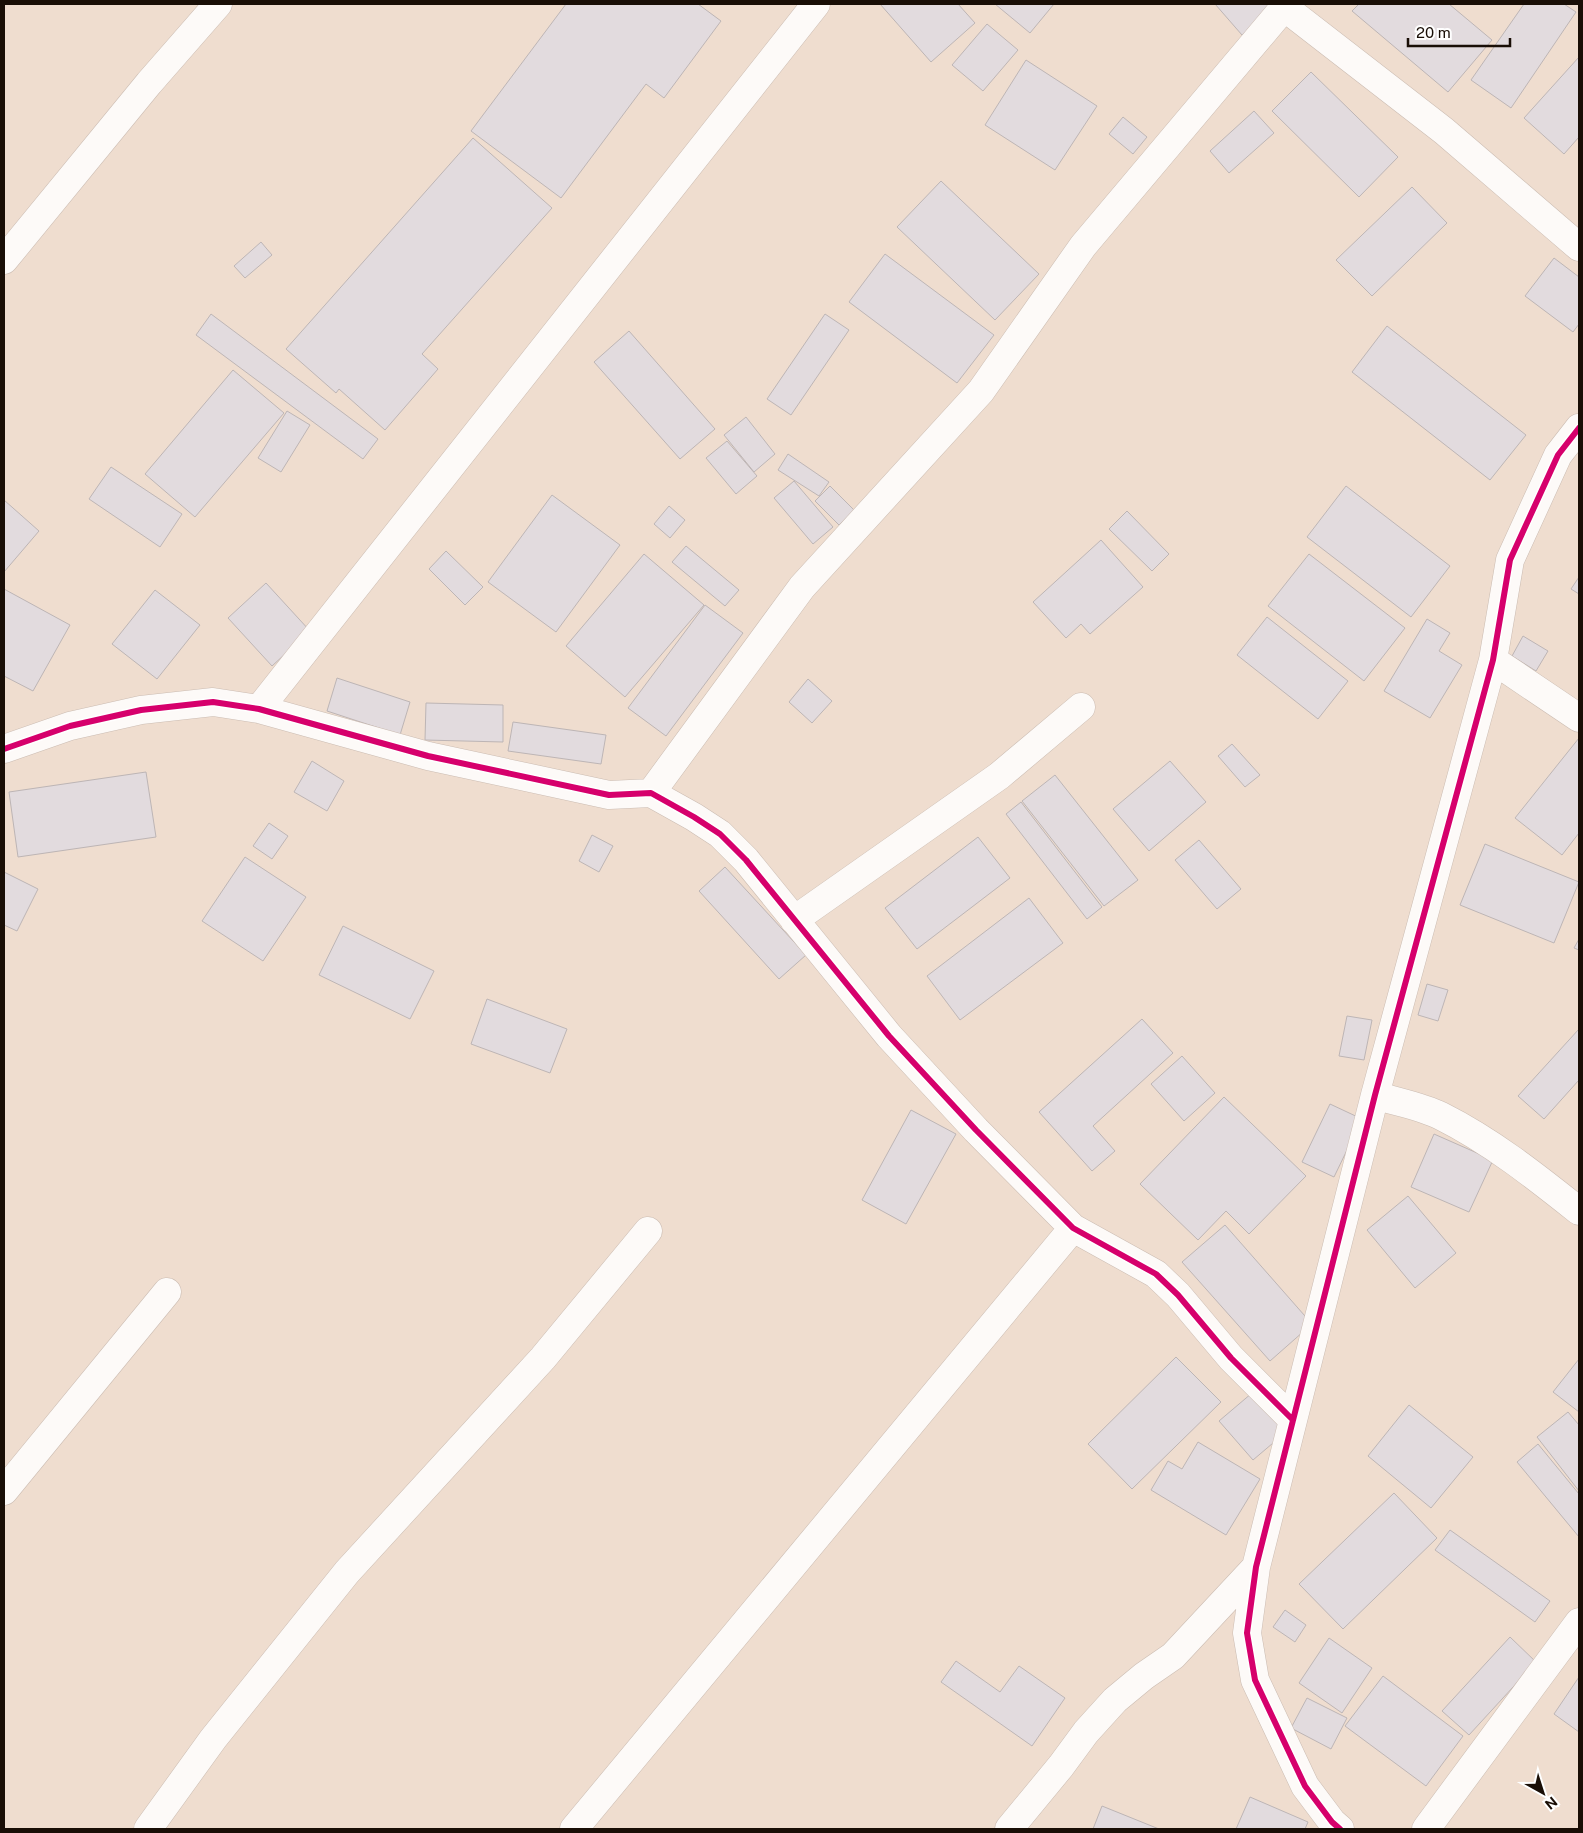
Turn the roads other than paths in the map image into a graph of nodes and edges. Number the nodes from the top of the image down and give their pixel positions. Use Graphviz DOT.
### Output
graph roads {
  1 [pos="218,4"];
  2 [pos="816,4"];
  3 [pos="1285,5"];
  4 [pos="1579,247"];
  5 [pos="4,260"];
  6 [pos="1579,428"];
  7 [pos="1493,660"];
  8 [pos="1080,707"];
  9 [pos="259,709"];
  10 [pos="1579,718"];
  11 [pos="4,749"];
  12 [pos="651,793"];
  13 [pos="794,920"];
  14 [pos="1375,1095"];
  15 [pos="1579,1211"];
  16 [pos="1073,1228"];
  17 [pos="648,1231"];
  18 [pos="167,1292"];
  19 [pos="1293,1420"];
  20 [pos="4,1491"];
  21 [pos="1256,1567"];
  22 [pos="1579,1622"];
  23 [pos="148,1829"];
  24 [pos="574,1829"];
  25 [pos="1009,1829"];
  26 [pos="1340,1829"];
  27 [pos="1426,1829"];
  1 -- 5 [label="street"];
  2 -- 9 [label="street"];
  3 -- 4 [label="street"];
  3 -- 12 [label="street"];
  6 -- 7 [label="street"];
  7 -- 10 [label="street"];
  7 -- 14 [label="street"];
  8 -- 13 [label="street"];
  9 -- 11 [label="street"];
  9 -- 12 [label="street"];
  12 -- 13 [label="street"];
  13 -- 16 [label="street"];
  14 -- 15 [label="street"];
  14 -- 19 [label="street"];
  16 -- 19 [label="street"];
  16 -- 24 [label="street"];
  17 -- 23 [label="street"];
  18 -- 20 [label="street"];
  19 -- 21 [label="street"];
  21 -- 25 [label="street"];
  21 -- 26 [label="street"];
  22 -- 27 [label="street"];
}
